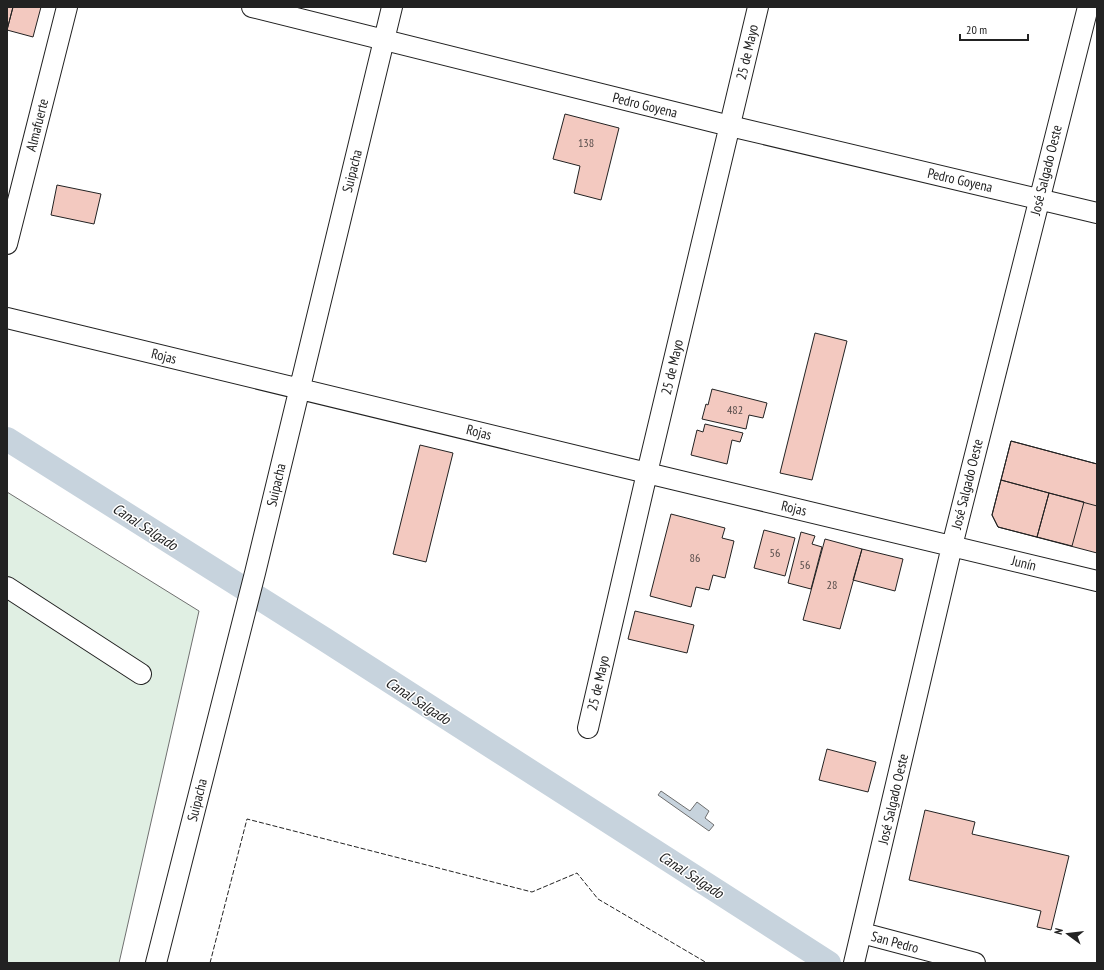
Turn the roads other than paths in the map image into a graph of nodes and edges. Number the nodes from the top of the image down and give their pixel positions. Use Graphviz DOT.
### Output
graph roads {
  1 [pos="67,7"];
  2 [pos="252,7"];
  3 [pos="392,7"];
  4 [pos="758,7"];
  5 [pos="1088,7"];
  6 [pos="385,40"];
  7 [pos="730,126"];
  8 [pos="1039,199"];
  9 [pos="1097,213"];
  10 [pos="7,244"];
  11 [pos="7,318"];
  12 [pos="299,388"];
  13 [pos="646,473"];
  14 [pos="952,546"];
  15 [pos="1097,580"];
  16 [pos="7,587"];
  17 [pos="141,674"];
  18 [pos="588,728"];
  19 [pos="862,933"];
  20 [pos="156,963"];
  21 [pos="854,963"];
  22 [pos="975,963"];
  1 -- 10 [label="street, Almafuerte"];
  2 -- 6 [label="street, Pedro Goyena"];
  3 -- 6 [label="street, Suipacha"];
  4 -- 7 [label="street, 25 de Mayo"];
  5 -- 8 [label="street, José Salgado Oeste"];
  6 -- 7 [label="street, Pedro Goyena"];
  6 -- 12 [label="street, Suipacha"];
  7 -- 8 [label="street, Pedro Goyena"];
  7 -- 13 [label="street, 25 de Mayo"];
  8 -- 9 [label="street, Pedro Goyena"];
  8 -- 14 [label="street, José Salgado Oeste"];
  11 -- 12 [label="street, Rojas"];
  12 -- 13 [label="street, Rojas"];
  12 -- 20 [label="street, Suipacha"];
  13 -- 14 [label="street, Rojas"];
  13 -- 18 [label="street, 25 de Mayo"];
  14 -- 15 [label="street, Junín"];
  14 -- 19 [label="street, José Salgado Oeste"];
  16 -- 17 [label="street"];
  19 -- 21 [label="street, José Salgado Oeste"];
  19 -- 22 [label="street, San Pedro"];
}
